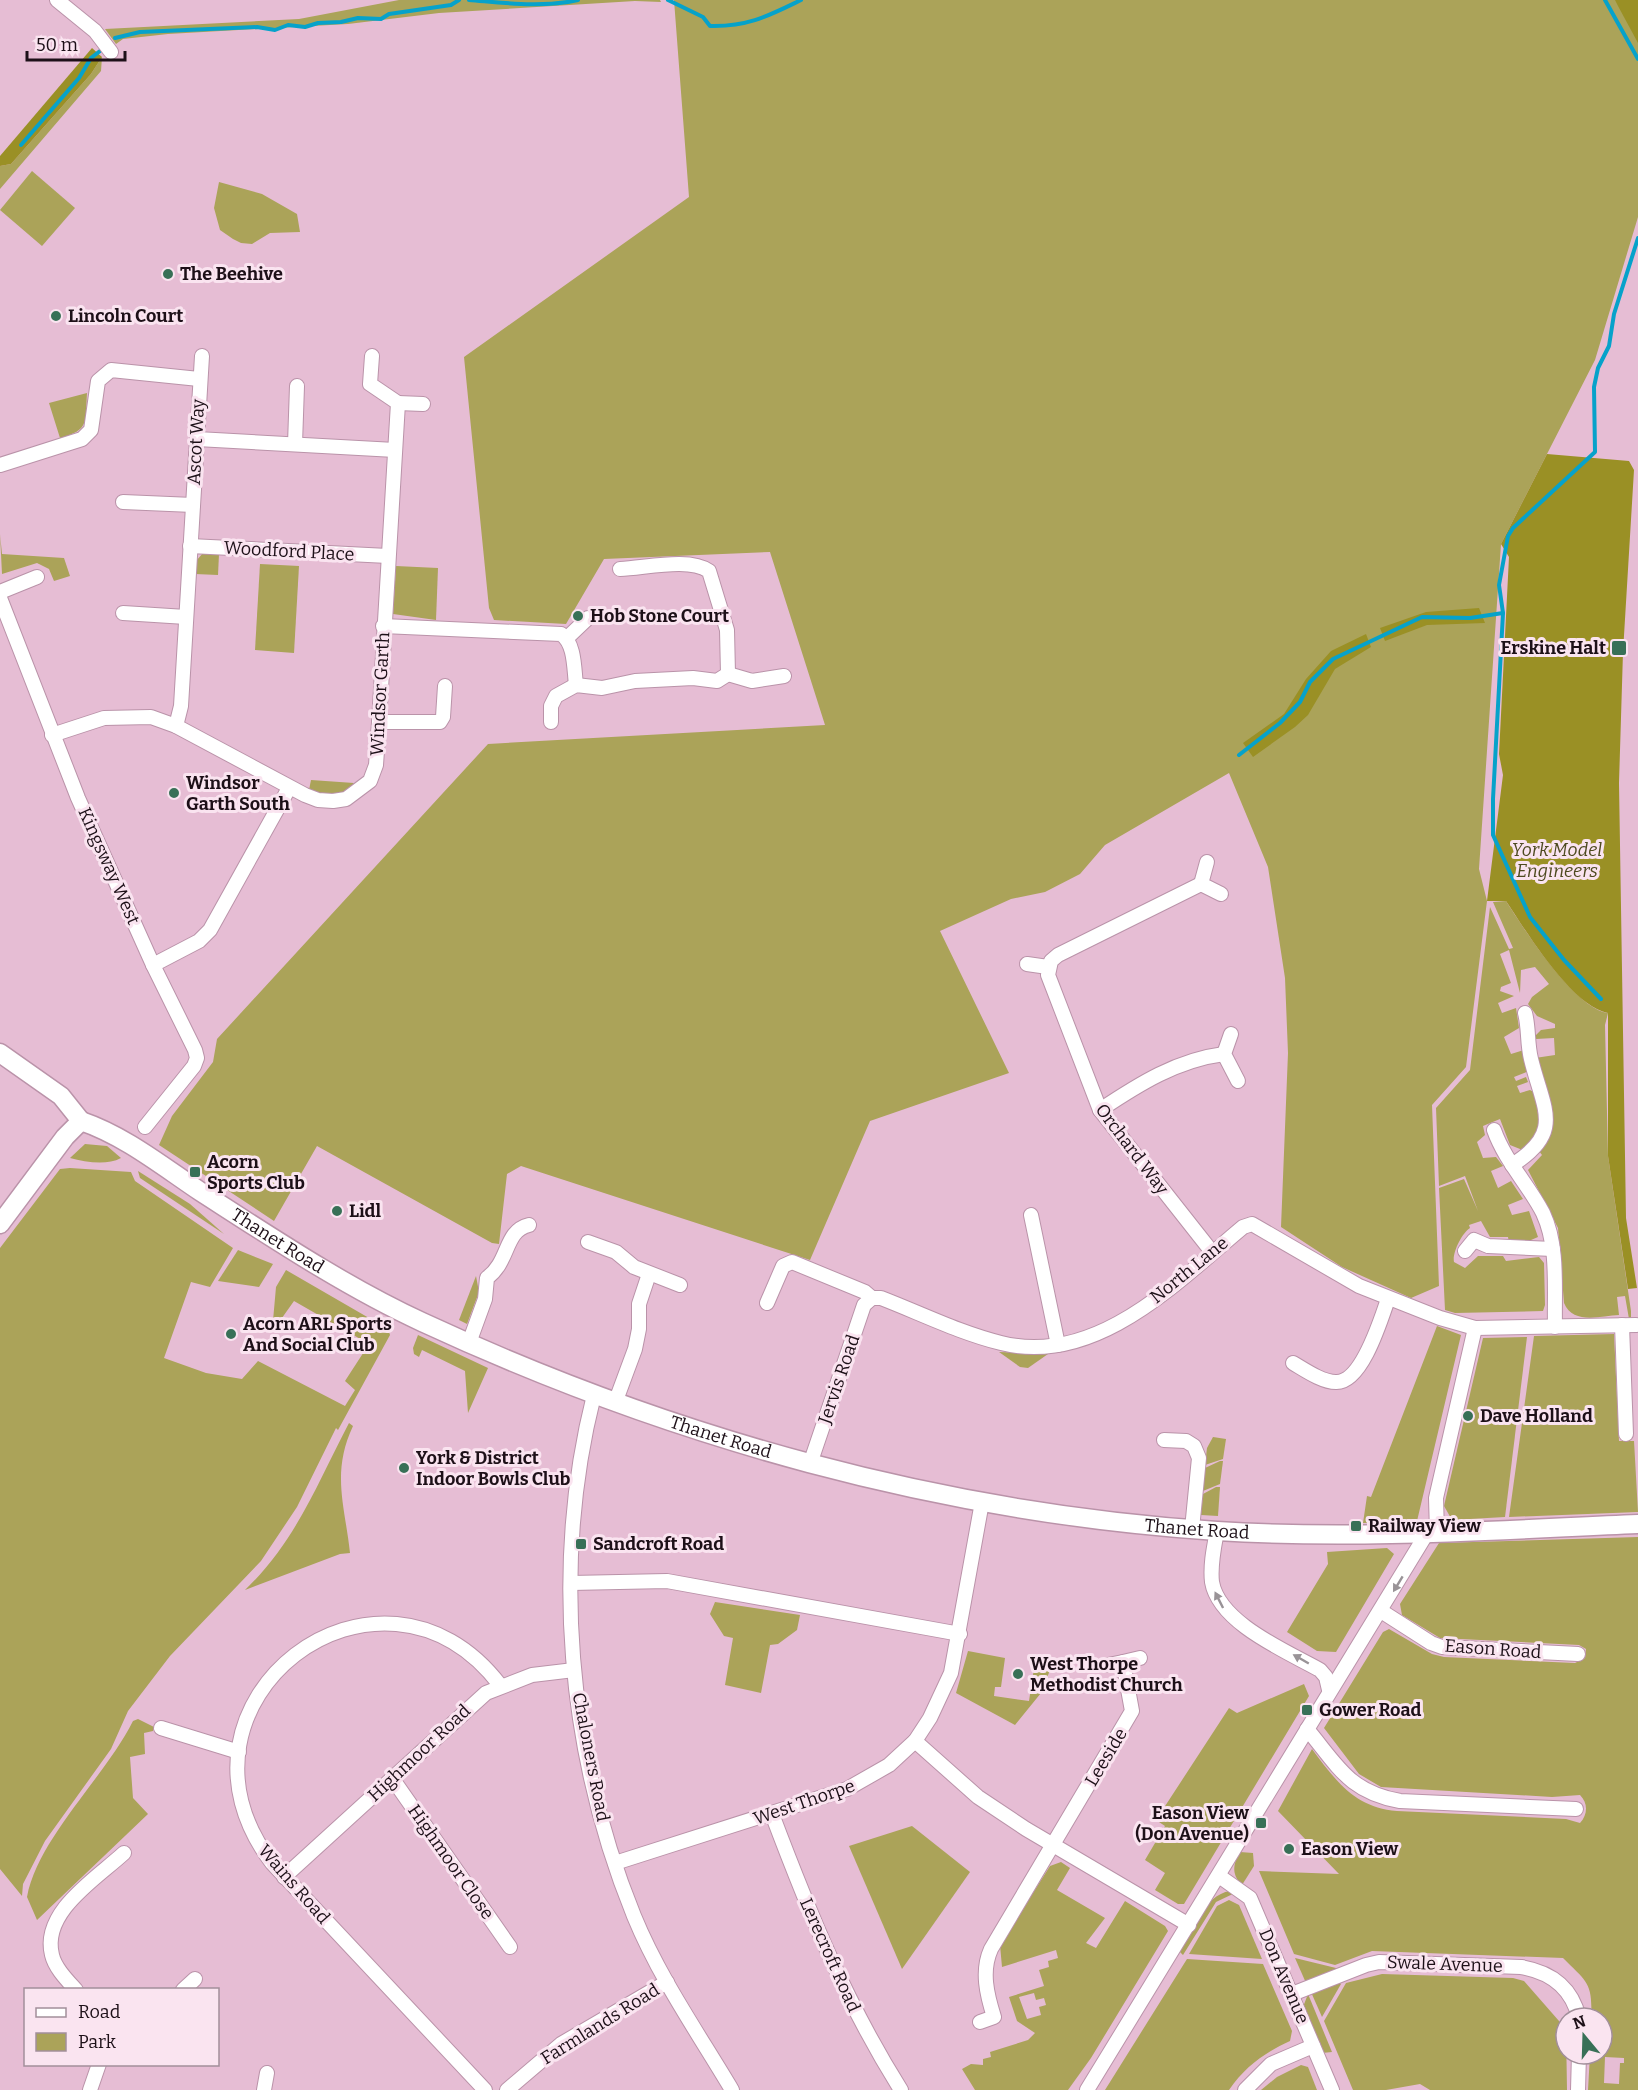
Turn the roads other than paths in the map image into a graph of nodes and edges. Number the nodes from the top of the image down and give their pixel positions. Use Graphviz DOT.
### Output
graph roads {
  1 [pos="57,0"];
  2 [pos="111,52"];
  3 [pos="202,356"];
  4 [pos="372,356"];
  5 [pos="199,379"];
  6 [pos="297,386"];
  7 [pos="398,402"];
  8 [pos="423,404"];
  9 [pos="197,439"];
  10 [pos="295,444"];
  11 [pos="395,450"];
  12 [pos="0,465"];
  13 [pos="123,502"];
  14 [pos="193,505"];
  15 [pos="190,546"];
  16 [pos="388,556"];
  17 [pos="621,569"];
  18 [pos="37,578"];
  19 [pos="0,592"];
  20 [pos="0,598"];
  21 [pos="123,613"];
  22 [pos="186,617"];
  23 [pos="588,618"];
  24 [pos="383,626"];
  25 [pos="567,638"];
  26 [pos="728,675"];
  27 [pos="784,676"];
  28 [pos="576,685"];
  29 [pos="445,686"];
  30 [pos="379,722"];
  31 [pos="551,722"];
  32 [pos="176,726"];
  33 [pos="52,735"];
  34 [pos="289,788"];
  35 [pos="1207,862"];
  36 [pos="1201,884"];
  37 [pos="1221,894"];
  38 [pos="1027,964"];
  39 [pos="153,965"];
  40 [pos="1048,967"];
  41 [pos="1525,1013"];
  42 [pos="1231,1034"];
  43 [pos="0,1053"];
  44 [pos="1224,1054"];
  45 [pos="1238,1081"];
  46 [pos="1100,1110"];
  47 [pos="81,1121"];
  48 [pos="152,1125"];
  49 [pos="1494,1140"];
  50 [pos="1512,1165"];
  51 [pos="1031,1215"];
  52 [pos="0,1224"];
  53 [pos="529,1225"];
  54 [pos="588,1242"];
  55 [pos="1553,1250"];
  56 [pos="1465,1251"];
  57 [pos="1212,1252"];
  58 [pos="649,1274"];
  59 [pos="680,1285"];
  60 [pos="872,1298"];
  61 [pos="1389,1299"];
  62 [pos="767,1303"];
  63 [pos="1555,1327"];
  64 [pos="1475,1328"];
  65 [pos="469,1343"];
  66 [pos="1058,1345"];
  67 [pos="1293,1363"];
  68 [pos="594,1395"];
  69 [pos="615,1403"];
  70 [pos="1626,1434"];
  71 [pos="1164,1440"];
  72 [pos="810,1464"];
  73 [pos="982,1502"];
  74 [pos="1638,1524"];
  75 [pos="1192,1529"];
  76 [pos="1217,1531"];
  77 [pos="1432,1532"];
  78 [pos="571,1583"];
  79 [pos="1381,1611"];
  80 [pos="960,1634"];
  81 [pos="1578,1654"];
  82 [pos="1140,1658"];
  83 [pos="1123,1662"];
  84 [pos="1108,1665"];
  85 [pos="574,1670"];
  86 [pos="500,1685"];
  87 [pos="1329,1690"];
  88 [pos="161,1728"];
  89 [pos="1307,1729"];
  90 [pos="915,1741"];
  91 [pos="239,1752"];
  92 [pos="392,1778"];
  93 [pos="1576,1809"];
  94 [pos="772,1814"];
  95 [pos="1053,1845"];
  96 [pos="124,1853"];
  97 [pos="615,1863"];
  98 [pos="1219,1876"];
  99 [pos="284,1877"];
  100 [pos="1189,1925"];
  101 [pos="510,1947"];
  102 [pos="667,1982"];
  103 [pos="75,1988"];
  104 [pos="1292,1994"];
  105 [pos="1575,2006"];
  106 [pos="980,2022"];
  107 [pos="1313,2046"];
  108 [pos="98,2066"];
  109 [pos="1579,2066"];
  110 [pos="267,2073"];
  111 [pos="90,2090"];
  112 [pos="264,2090"];
  113 [pos="485,2090"];
  114 [pos="507,2090"];
  115 [pos="732,2090"];
  116 [pos="901,2090"];
  117 [pos="1087,2090"];
  118 [pos="1245,2090"];
  119 [pos="1332,2090"];
  120 [pos="1578,2090"];
  1 -- 2 [label="street"];
  3 -- 5 [label="street, Ascot Way"];
  4 -- 7 [label="street"];
  5 -- 9 [label="street, Ascot Way"];
  5 -- 12 [label="street, Ascot Way"];
  6 -- 10 [label="street"];
  7 -- 8 [label="street"];
  7 -- 11 [label="street, Windsor Garth"];
  9 -- 10 [label="street"];
  9 -- 14 [label="street, Ascot Way"];
  10 -- 11 [label="street"];
  11 -- 16 [label="street, Windsor Garth"];
  13 -- 14 [label="street, Ascot Way"];
  14 -- 15 [label="street, Ascot Way"];
  15 -- 16 [label="street, Woodford Place"];
  15 -- 22 [label="street, Ascot Way"];
  16 -- 24 [label="street, Windsor Garth"];
  17 -- 26 [label="street"];
  18 -- 19 [label="street"];
  20 -- 33 [label="street, Kingsway West"];
  21 -- 22 [label="street"];
  22 -- 32 [label="street, Ascot Way"];
  23 -- 25 [label="street"];
  24 -- 25 [label="street"];
  24 -- 30 [label="street, Windsor Garth"];
  25 -- 28 [label="street"];
  26 -- 27 [label="street"];
  26 -- 28 [label="street"];
  28 -- 31 [label="street"];
  29 -- 30 [label="street"];
  30 -- 34 [label="street, Windsor Garth"];
  32 -- 33 [label="street, Windsor Garth"];
  32 -- 34 [label="street, Windsor Garth"];
  33 -- 39 [label="street, Kingsway West"];
  34 -- 39 [label="street"];
  35 -- 36 [label="street"];
  36 -- 37 [label="street"];
  36 -- 40 [label="street"];
  38 -- 40 [label="street"];
  39 -- 48 [label="street, Kingsway West"];
  40 -- 46 [label="street, Orchard Way"];
  41 -- 50 [label="street"];
  42 -- 44 [label="street"];
  43 -- 47 [label="street"];
  44 -- 45 [label="street"];
  44 -- 46 [label="street"];
  46 -- 57 [label="street, Orchard Way"];
  47 -- 52 [label="street"];
  47 -- 65 [label="street, Thanet Road"];
  49 -- 50 [label="street"];
  50 -- 55 [label="street"];
  51 -- 66 [label="street"];
  53 -- 65 [label="street"];
  54 -- 58 [label="street"];
  55 -- 56 [label="street"];
  55 -- 63 [label="street"];
  57 -- 61 [label="street, North Lane"];
  57 -- 66 [label="street, North Lane"];
  58 -- 59 [label="street"];
  58 -- 69 [label="street"];
  60 -- 62 [label="street, North Lane"];
  60 -- 66 [label="street, North Lane"];
  60 -- 72 [label="street, Jervis Road"];
  61 -- 64 [label="street, North Lane"];
  61 -- 67 [label="street"];
  63 -- 64 [label="street, North Lane"];
  63 -- 70 [label="street, North Lane"];
  64 -- 77 [label="street"];
  65 -- 68 [label="street, Thanet Road"];
  68 -- 69 [label="street, Thanet Road"];
  68 -- 78 [label="street, Chaloners Road"];
  69 -- 72 [label="street, Thanet Road"];
  71 -- 75 [label="street"];
  72 -- 73 [label="street, Thanet Road"];
  73 -- 75 [label="street, Thanet Road"];
  73 -- 80 [label="street, West Thorpe"];
  74 -- 77 [label="street, Thanet Road"];
  75 -- 76 [label="street, Thanet Road"];
  76 -- 77 [label="street, Thanet Road"];
  87 -- 76 [label="street, one-way"];
  77 -- 79 [label="street, one-way"];
  78 -- 80 [label="street"];
  78 -- 85 [label="street, Chaloners Road"];
  79 -- 81 [label="street, Eason Road"];
  79 -- 87 [label="street"];
  80 -- 90 [label="street, West Thorpe"];
  82 -- 83 [label="street"];
  83 -- 84 [label="street"];
  83 -- 95 [label="street, Leeside"];
  85 -- 86 [label="street, Highmoor Road"];
  85 -- 97 [label="street, Chaloners Road"];
  86 -- 91 [label="street, Wains Road"];
  86 -- 92 [label="street, Highmoor Road"];
  87 -- 89 [label="street"];
  88 -- 91 [label="street"];
  89 -- 93 [label="street"];
  89 -- 98 [label="street"];
  90 -- 94 [label="street, West Thorpe"];
  90 -- 95 [label="street"];
  91 -- 99 [label="street, Wains Road"];
  92 -- 99 [label="street, Highmoor Road"];
  92 -- 101 [label="street, Highmoor Close"];
  94 -- 97 [label="street, West Thorpe"];
  94 -- 116 [label="street, Lerecroft Road"];
  95 -- 100 [label="street"];
  95 -- 106 [label="street, Leeside"];
  96 -- 103 [label="street"];
  97 -- 102 [label="street, Chaloners Road"];
  98 -- 100 [label="street"];
  98 -- 104 [label="street, Don Avenue"];
  99 -- 113 [label="street, Wains Road"];
  100 -- 117 [label="street"];
  102 -- 114 [label="street, Farmlands Road"];
  102 -- 115 [label="street, Chaloners Road"];
  104 -- 105 [label="street, Swale Avenue"];
  104 -- 107 [label="street, Don Avenue"];
  107 -- 118 [label="street"];
  107 -- 119 [label="street, Don Avenue"];
  108 -- 111 [label="street"];
  109 -- 120 [label="street"];
  110 -- 112 [label="street"];
}
